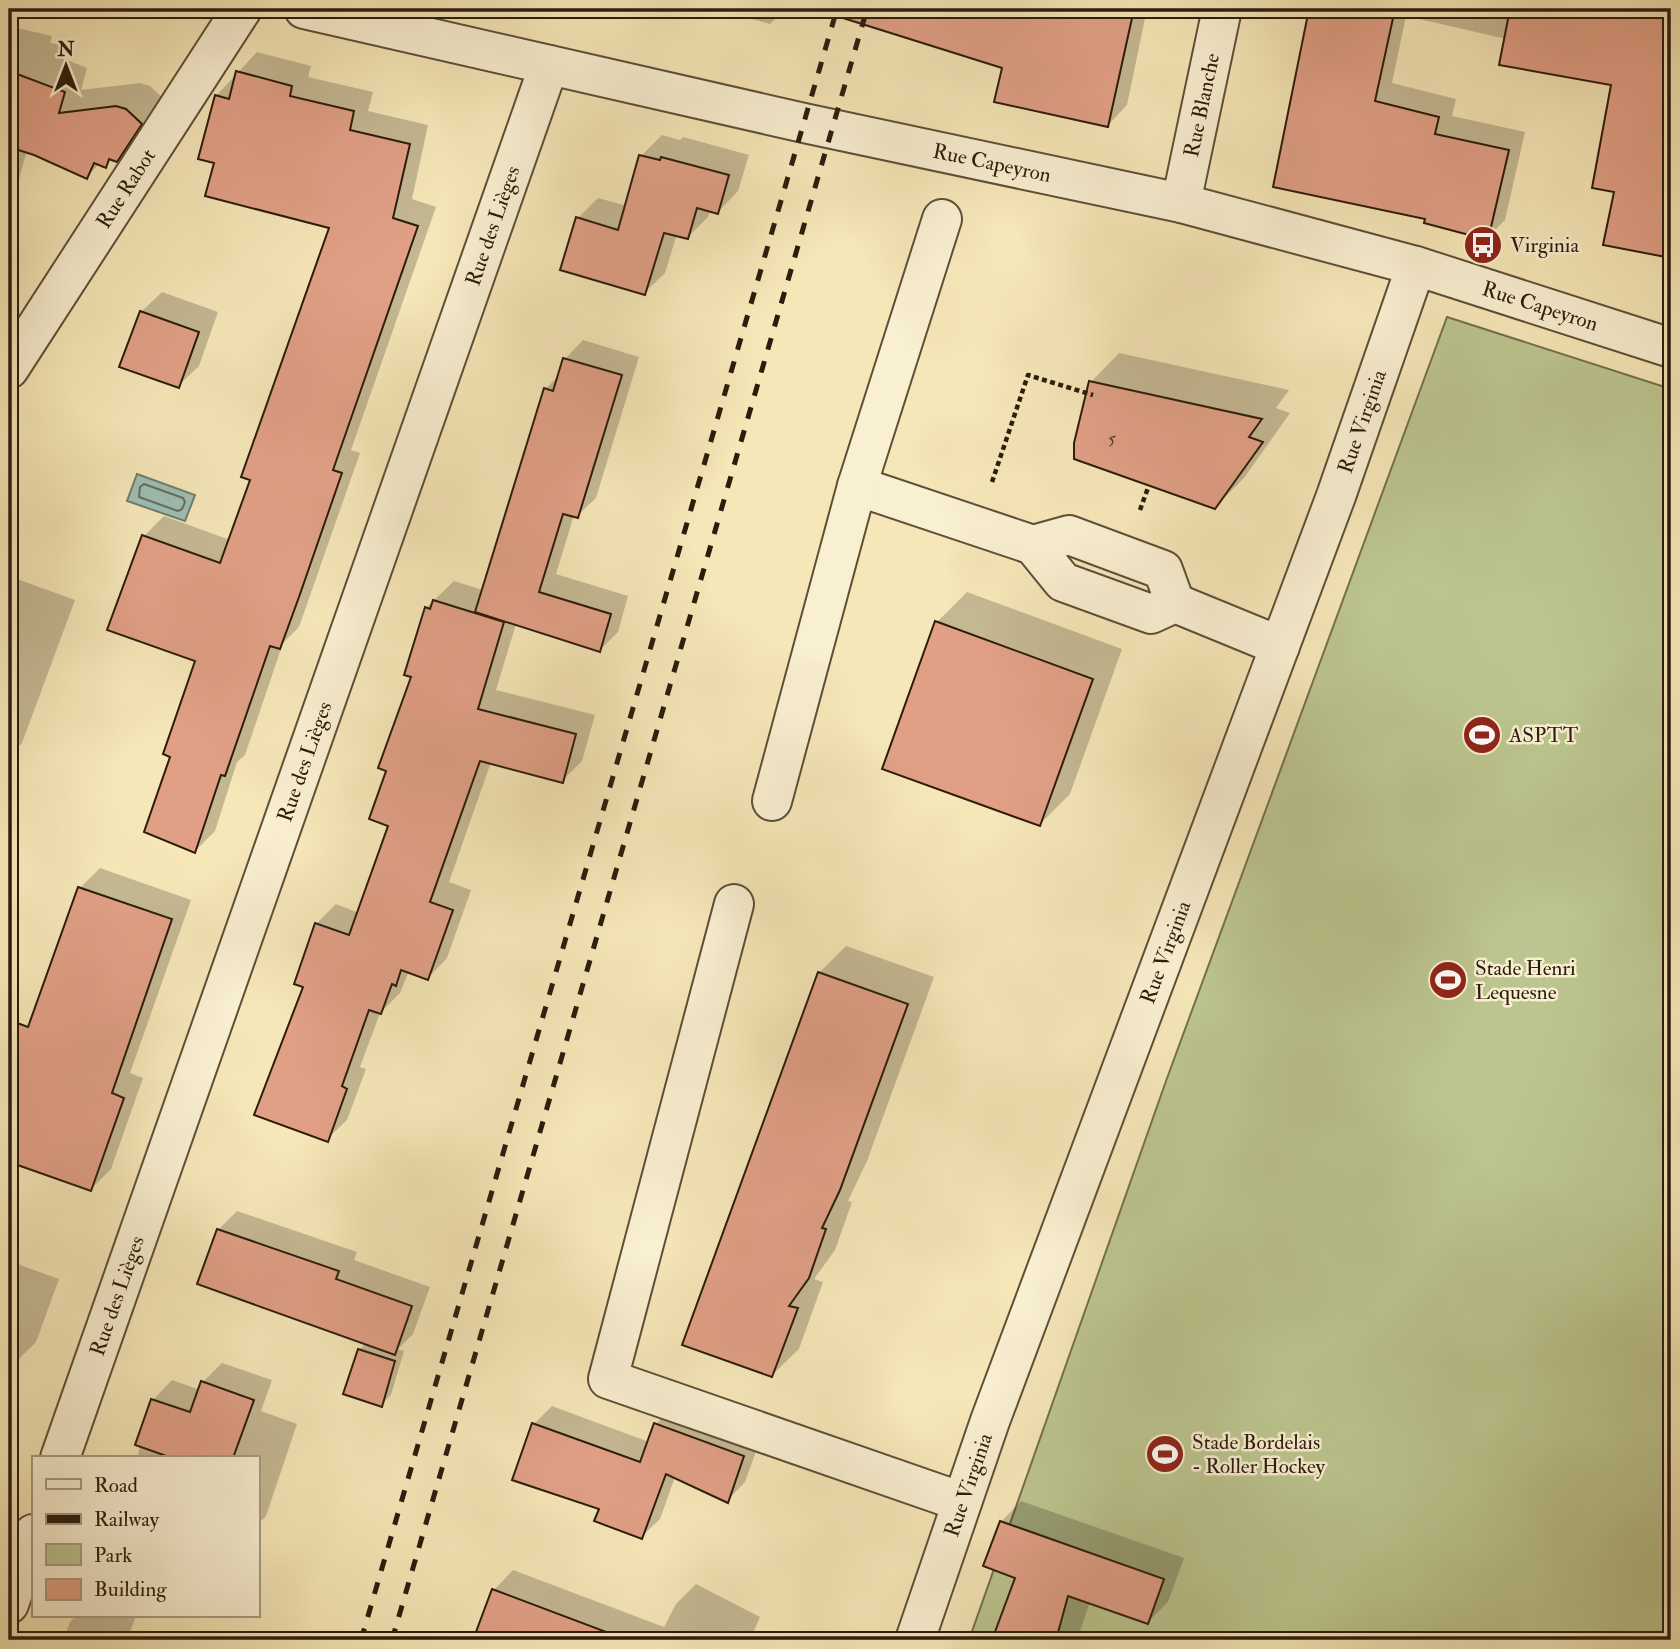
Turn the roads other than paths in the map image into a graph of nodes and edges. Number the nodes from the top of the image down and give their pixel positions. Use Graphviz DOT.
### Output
graph roads {
  1 [pos="242,9"];
  2 [pos="304,9"];
  3 [pos="1222,9"];
  4 [pos="405,20"];
  5 [pos="550,65"];
  6 [pos="1181,203"];
  7 [pos="942,219"];
  8 [pos="1416,267"];
  9 [pos="1671,348"];
  10 [pos="9,369"];
  11 [pos="857,486"];
  12 [pos="1280,646"];
  13 [pos="772,801"];
  14 [pos="734,904"];
  15 [pos="61,1456"];
  16 [pos="962,1502"];
  17 [pos="32,1537"];
  18 [pos="9,1604"];
  19 [pos="915,1640"];
  1 -- 10 [label="street, Rue Rabot"];
  2 -- 4 [label="street, Rue Capeyron"];
  3 -- 6 [label="street, Rue Blanche"];
  4 -- 5 [label="street, Rue Capeyron"];
  5 -- 6 [label="street, Rue Capeyron"];
  5 -- 15 [label="street, Rue des Lièges"];
  6 -- 8 [label="street, Rue Capeyron"];
  7 -- 11 [label="street"];
  8 -- 9 [label="street, Rue Capeyron"];
  8 -- 12 [label="street, Rue Virginia"];
  11 -- 12 [label="street"];
  11 -- 13 [label="street"];
  12 -- 16 [label="street, Rue Virginia"];
  14 -- 16 [label="street"];
  16 -- 19 [label="street, Rue Virginia"];
  17 -- 18 [label="street"];
}
